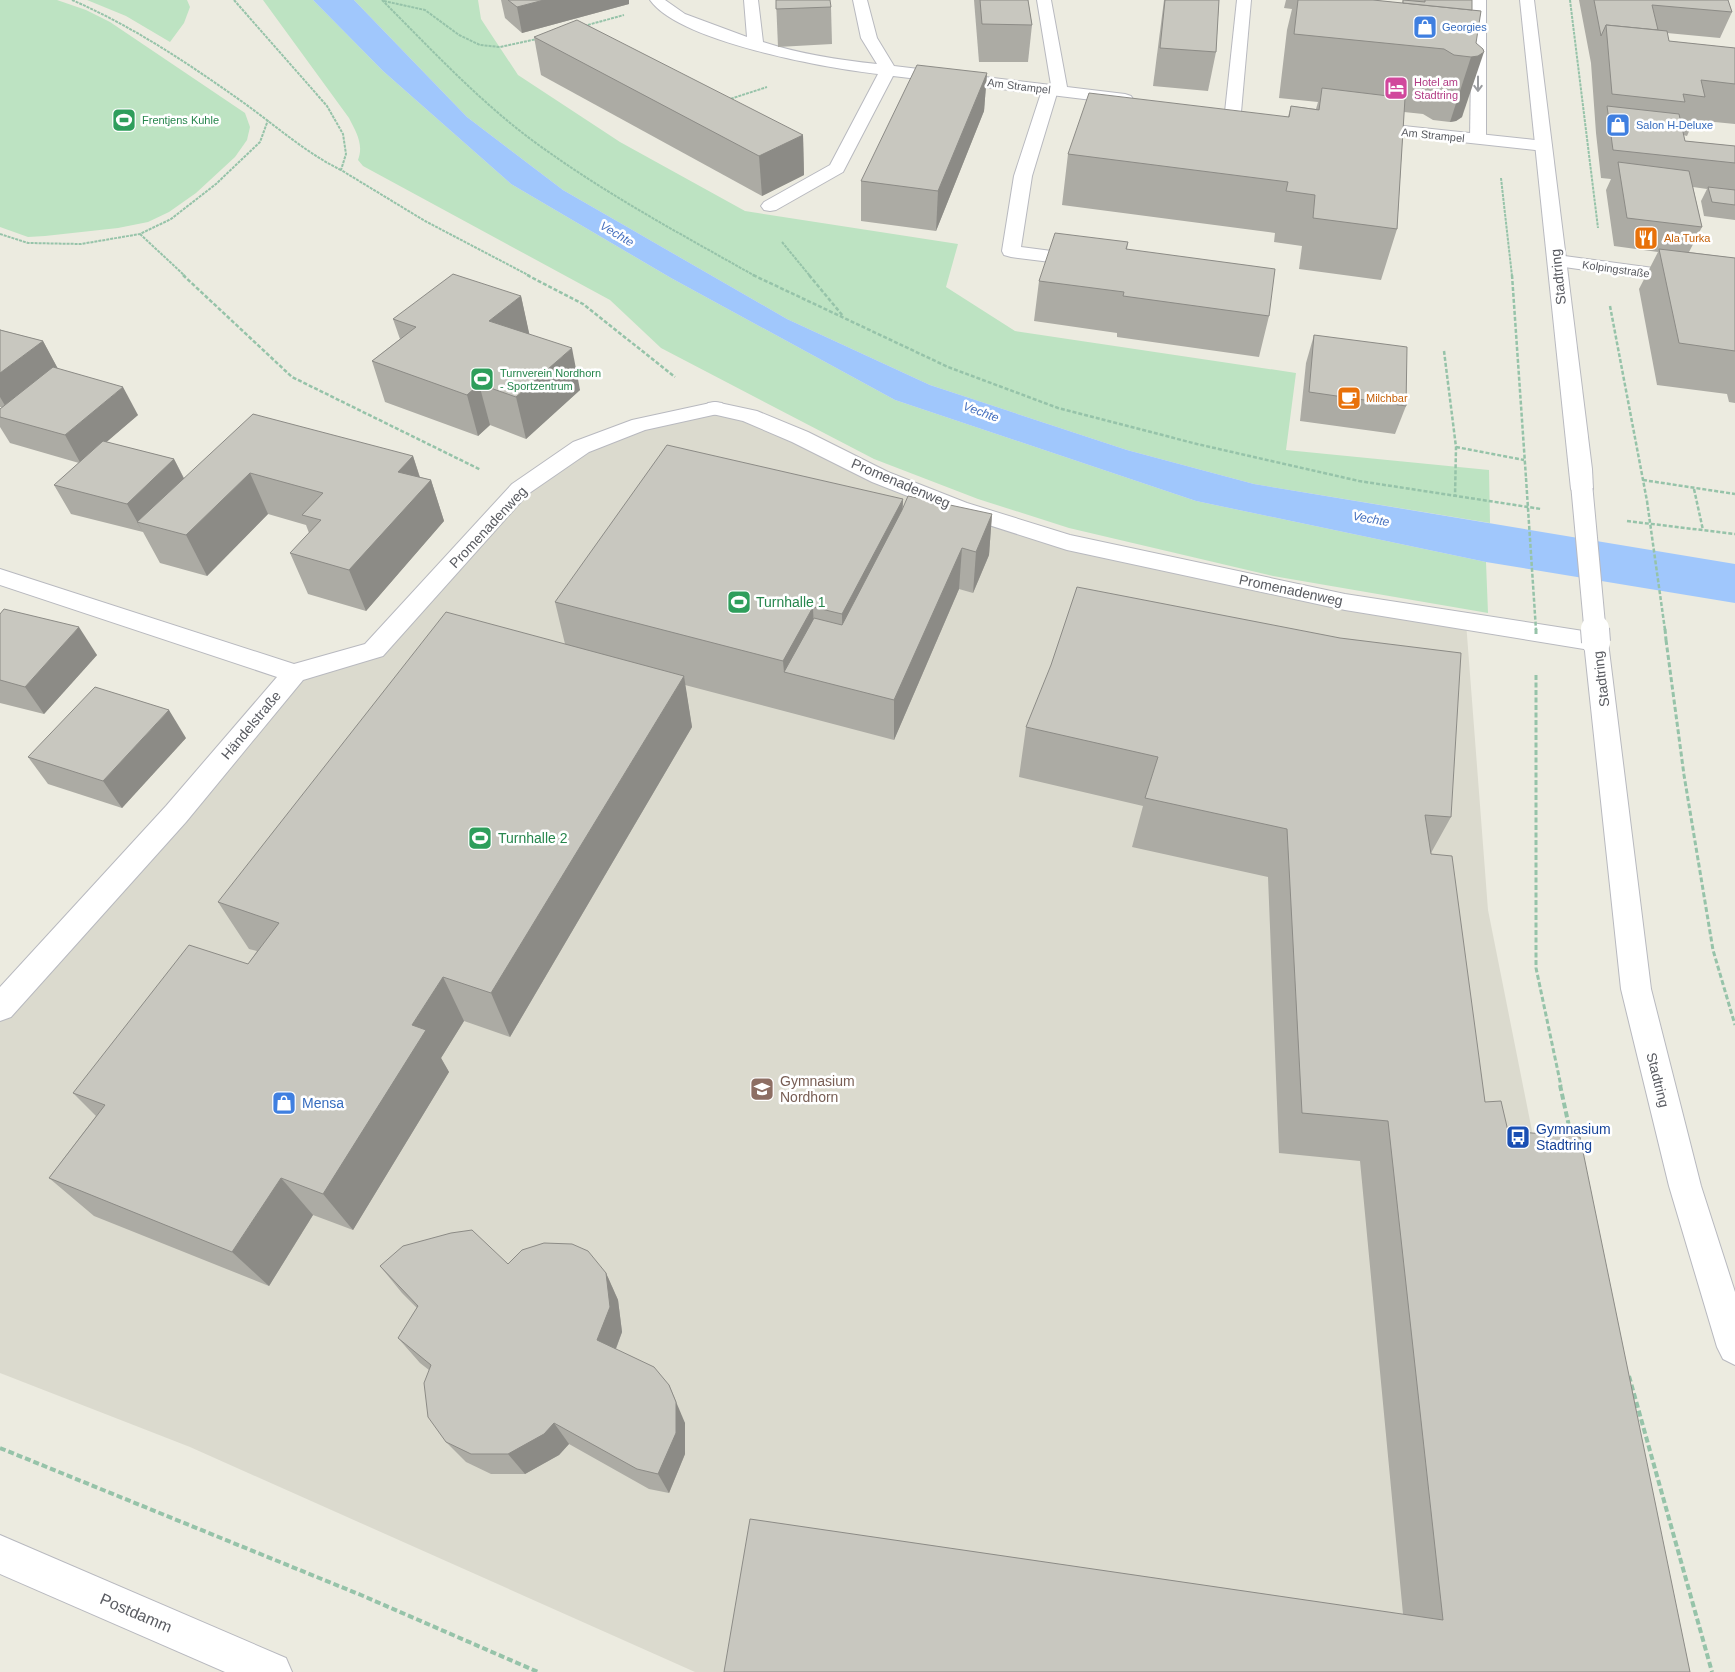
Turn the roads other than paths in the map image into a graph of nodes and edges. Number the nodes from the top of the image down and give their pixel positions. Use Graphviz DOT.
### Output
graph roads {
  1 [pos="750,0"];
  2 [pos="860,0"];
  3 [pos="1044,0"];
  4 [pos="1244,0"];
  5 [pos="1479,0"];
  6 [pos="1527,0"];
  7 [pos="659,2"];
  8 [pos="756,46"];
  9 [pos="888,69"];
  10 [pos="1055,90"];
  11 [pos="1145,101"];
  12 [pos="1214,110"];
  13 [pos="1233,112"];
  14 [pos="1251,114"];
  15 [pos="1353,126"];
  16 [pos="1478,139"];
  17 [pos="1544,146"];
  18 [pos="770,206"];
  19 [pos="1557,261"];
  20 [pos="1099,262"];
  21 [pos="1735,285"];
  22 [pos="0,577"];
  23 [pos="1596,642"];
  24 [pos="294,673"];
  25 [pos="0,1008"];
  26 [pos="1735,1348"];
  27 [pos="0,1554"];
  28 [pos="272,1672"];
  1 -- 8 [label="street"];
  2 -- 9 [label="street"];
  3 -- 10 [label="street, Am Strampel"];
  4 -- 13 [label="street"];
  5 -- 16 [label="street, one-way"];
  6 -- 17 [label="street, Stadtring"];
  7 -- 8 [label="street, Am Strampel"];
  8 -- 9 [label="street, Am Strampel"];
  9 -- 10 [label="street, Am Strampel"];
  9 -- 18 [label="street"];
  10 -- 11 [label="street, Am Strampel"];
  10 -- 20 [label="street"];
  12 -- 13 [label="street"];
  13 -- 14 [label="street"];
  15 -- 16 [label="street, Am Strampel"];
  16 -- 17 [label="street, Am Strampel"];
  17 -- 19 [label="street, Stadtring"];
  19 -- 21 [label="street, Kolpingstraße"];
  19 -- 23 [label="street, Stadtring, bridge"];
  22 -- 24 [label="street"];
  23 -- 24 [label="street, Promenadenweg"];
  23 -- 26 [label="street, Stadtring"];
  24 -- 25 [label="street, Händelstraße"];
  27 -- 28 [label="street, Postdamm"];
}
